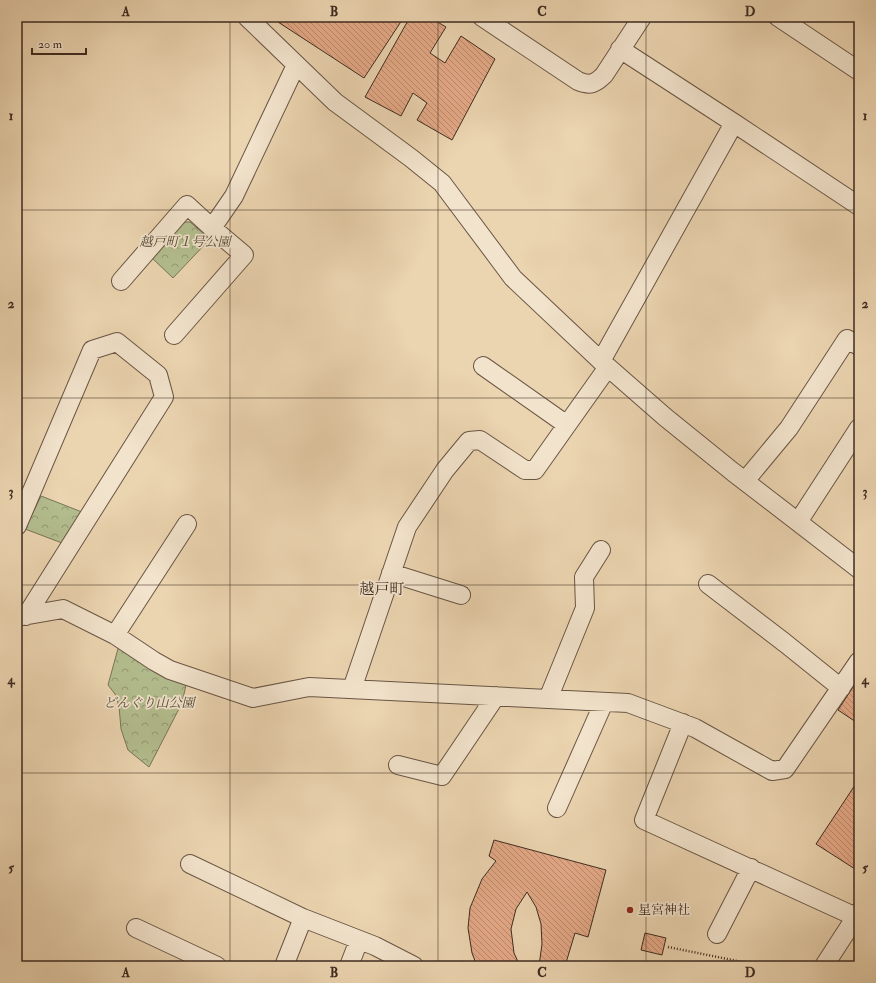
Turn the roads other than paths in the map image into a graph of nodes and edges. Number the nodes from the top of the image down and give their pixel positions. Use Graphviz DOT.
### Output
graph roads {
  1 [pos="247,17"];
  2 [pos="482,17"];
  3 [pos="642,17"];
  4 [pos="778,17"];
  5 [pos="620,50"];
  6 [pos="296,65"];
  7 [pos="859,71"];
  8 [pos="734,123"];
  9 [pos="859,206"];
  10 [pos="212,228"];
  11 [pos="121,281"];
  12 [pos="174,335"];
  13 [pos="859,346"];
  14 [pos="604,364"];
  15 [pos="483,366"];
  16 [pos="567,425"];
  17 [pos="859,428"];
  18 [pos="745,482"];
  19 [pos="798,522"];
  20 [pos="187,524"];
  21 [pos="17,526"];
  22 [pos="601,550"];
  23 [pos="859,569"];
  24 [pos="391,573"];
  25 [pos="708,584"];
  26 [pos="461,594"];
  27 [pos="21,617"];
  28 [pos="115,635"];
  29 [pos="859,661"];
  30 [pos="841,688"];
  31 [pos="352,689"];
  32 [pos="496,696"];
  33 [pos="548,699"];
  34 [pos="604,702"];
  35 [pos="683,724"];
  36 [pos="398,766"];
  37 [pos="557,808"];
  38 [pos="190,864"];
  39 [pos="751,868"];
  40 [pos="858,914"];
  41 [pos="303,918"];
  42 [pos="136,928"];
  43 [pos="716,934"];
  44 [pos="359,940"];
  45 [pos="217,966"];
  46 [pos="284,966"];
  47 [pos="349,966"];
  48 [pos="414,966"];
  49 [pos="824,966"];
  1 -- 6 [label="street"];
  2 -- 5 [label="street"];
  3 -- 5 [label="street"];
  4 -- 7 [label="street"];
  5 -- 8 [label="street"];
  6 -- 10 [label="street"];
  6 -- 14 [label="street"];
  8 -- 9 [label="street"];
  8 -- 14 [label="street"];
  10 -- 11 [label="street"];
  10 -- 12 [label="street"];
  13 -- 18 [label="street"];
  14 -- 16 [label="street"];
  14 -- 18 [label="street"];
  15 -- 16 [label="street"];
  16 -- 24 [label="street"];
  17 -- 19 [label="street"];
  18 -- 19 [label="street"];
  19 -- 23 [label="street"];
  20 -- 28 [label="street"];
  21 -- 27 [label="street"];
  22 -- 33 [label="street"];
  24 -- 26 [label="street"];
  24 -- 31 [label="street"];
  25 -- 30 [label="street"];
  27 -- 28 [label="street"];
  28 -- 31 [label="street"];
  29 -- 30 [label="street"];
  30 -- 35 [label="street"];
  31 -- 32 [label="street"];
  32 -- 33 [label="street"];
  32 -- 36 [label="street"];
  33 -- 34 [label="street"];
  34 -- 35 [label="street"];
  34 -- 37 [label="street"];
  35 -- 39 [label="street"];
  38 -- 41 [label="street"];
  39 -- 40 [label="street"];
  39 -- 43 [label="street"];
  40 -- 49 [label="street"];
  41 -- 44 [label="street"];
  41 -- 46 [label="street"];
  42 -- 45 [label="street"];
  44 -- 47 [label="street"];
  44 -- 48 [label="street"];
}
